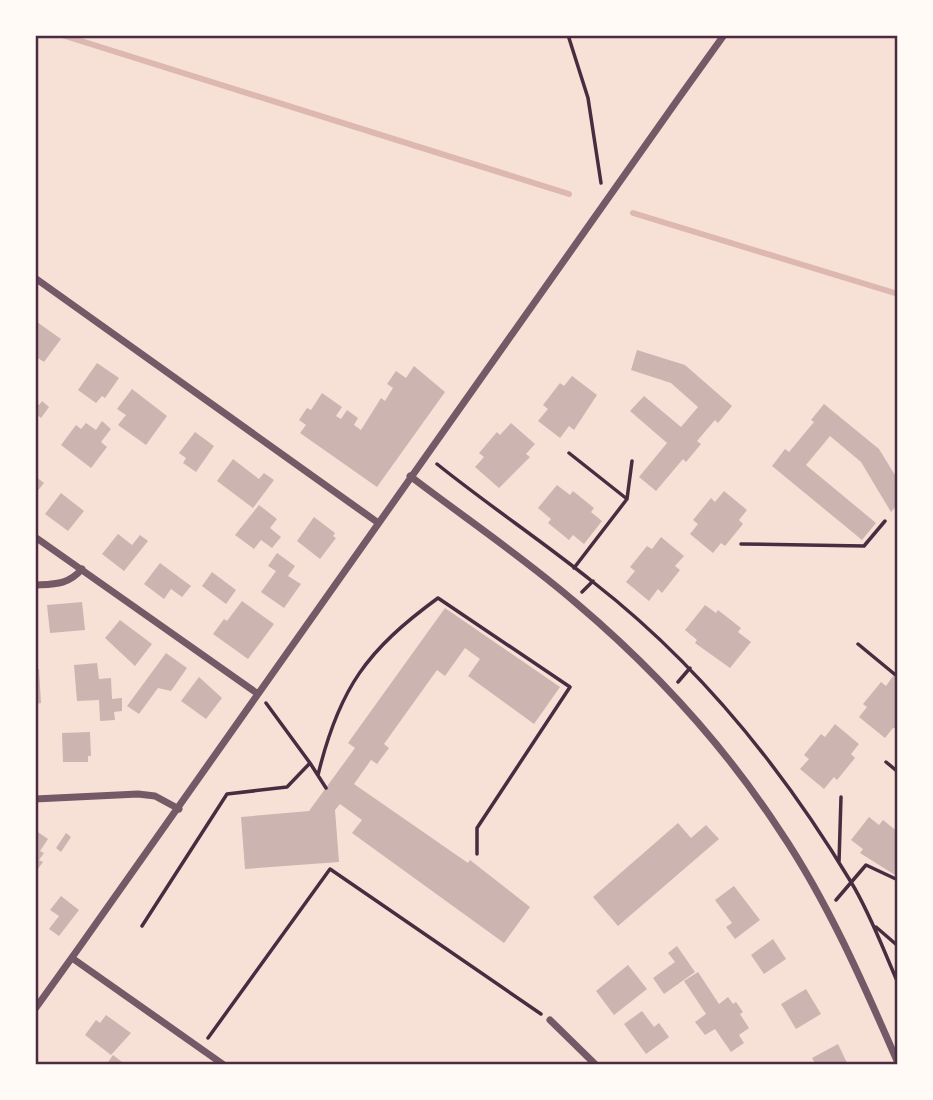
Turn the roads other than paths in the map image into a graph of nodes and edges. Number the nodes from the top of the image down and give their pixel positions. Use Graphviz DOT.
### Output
graph roads {
  1 [pos="724,35"];
  2 [pos="35,278"];
  3 [pos="410,476"];
  4 [pos="377,522"];
  5 [pos="35,537"];
  6 [pos="82,569"];
  7 [pos="35,585"];
  8 [pos="258,694"];
  9 [pos="35,799"];
  10 [pos="179,810"];
  11 [pos="72,958"];
  12 [pos="35,1009"];
  13 [pos="550,1020"];
  14 [pos="898,1063"];
  15 [pos="224,1065"];
  16 [pos="596,1065"];
  1 -- 3 [label="street"];
  2 -- 4 [label="street"];
  3 -- 4 [label="street"];
  3 -- 14 [label="street"];
  4 -- 8 [label="street"];
  5 -- 6 [label="street"];
  6 -- 7 [label="street"];
  6 -- 8 [label="street"];
  8 -- 10 [label="street"];
  9 -- 10 [label="street"];
  10 -- 11 [label="street"];
  11 -- 12 [label="street"];
  11 -- 15 [label="street"];
  13 -- 16 [label="street"];
}
